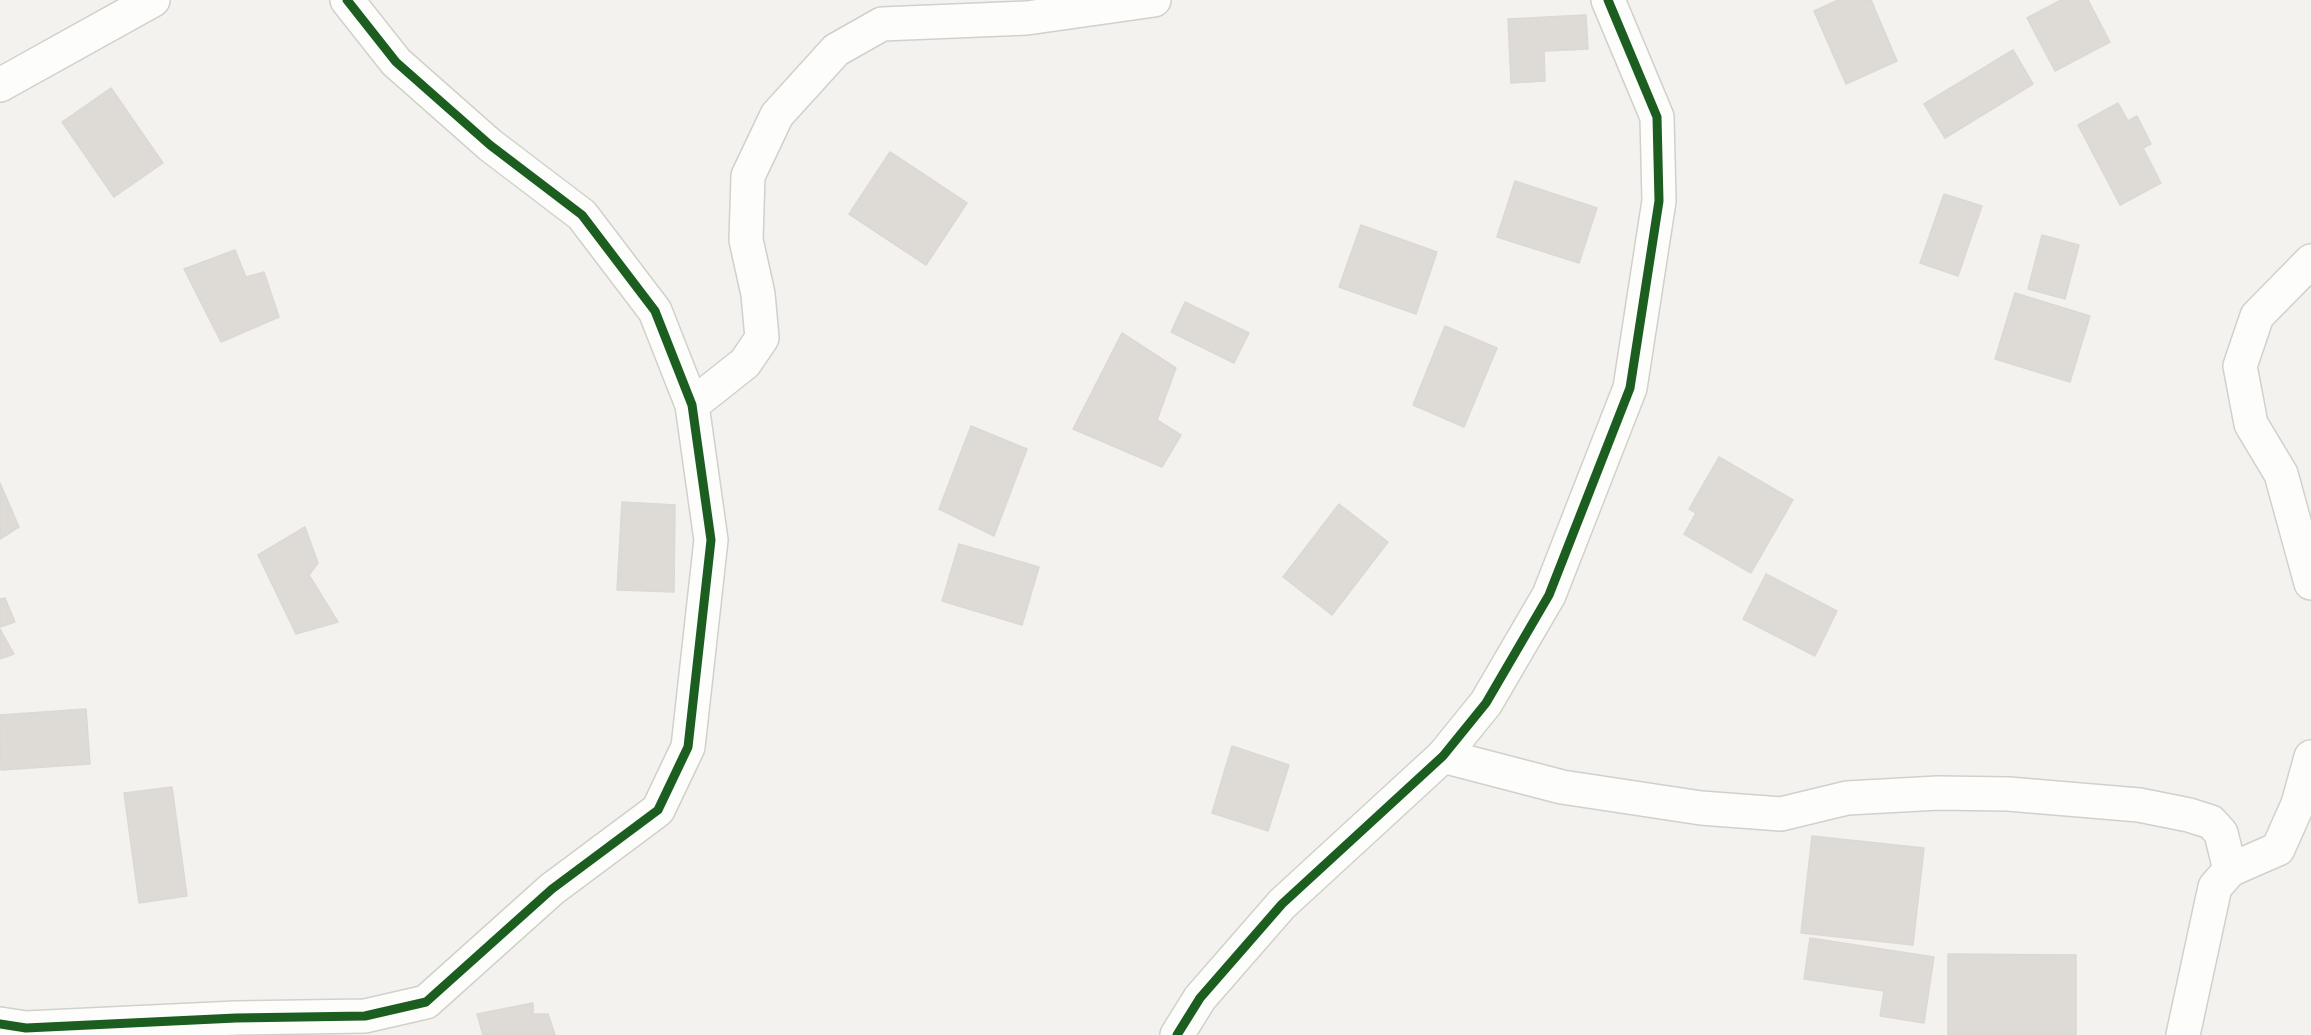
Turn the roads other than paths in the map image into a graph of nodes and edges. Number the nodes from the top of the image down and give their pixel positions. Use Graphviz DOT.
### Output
graph roads {
  1 [pos="153,0"];
  2 [pos="347,0"];
  3 [pos="1154,0"];
  4 [pos="1608,0"];
  5 [pos="0,85"];
  6 [pos="2311,261"];
  7 [pos="692,405"];
  8 [pos="2311,583"];
  9 [pos="1443,756"];
  10 [pos="2311,758"];
  11 [pos="2230,870"];
  12 [pos="0,1024"];
  13 [pos="1177,1035"];
  14 [pos="2183,1035"];
  1 -- 5 [label="street"];
  2 -- 7 [label="street"];
  3 -- 7 [label="street"];
  4 -- 9 [label="street"];
  6 -- 8 [label="street"];
  7 -- 12 [label="street"];
  9 -- 11 [label="street"];
  9 -- 13 [label="street"];
  10 -- 11 [label="street"];
  11 -- 14 [label="street"];
}
